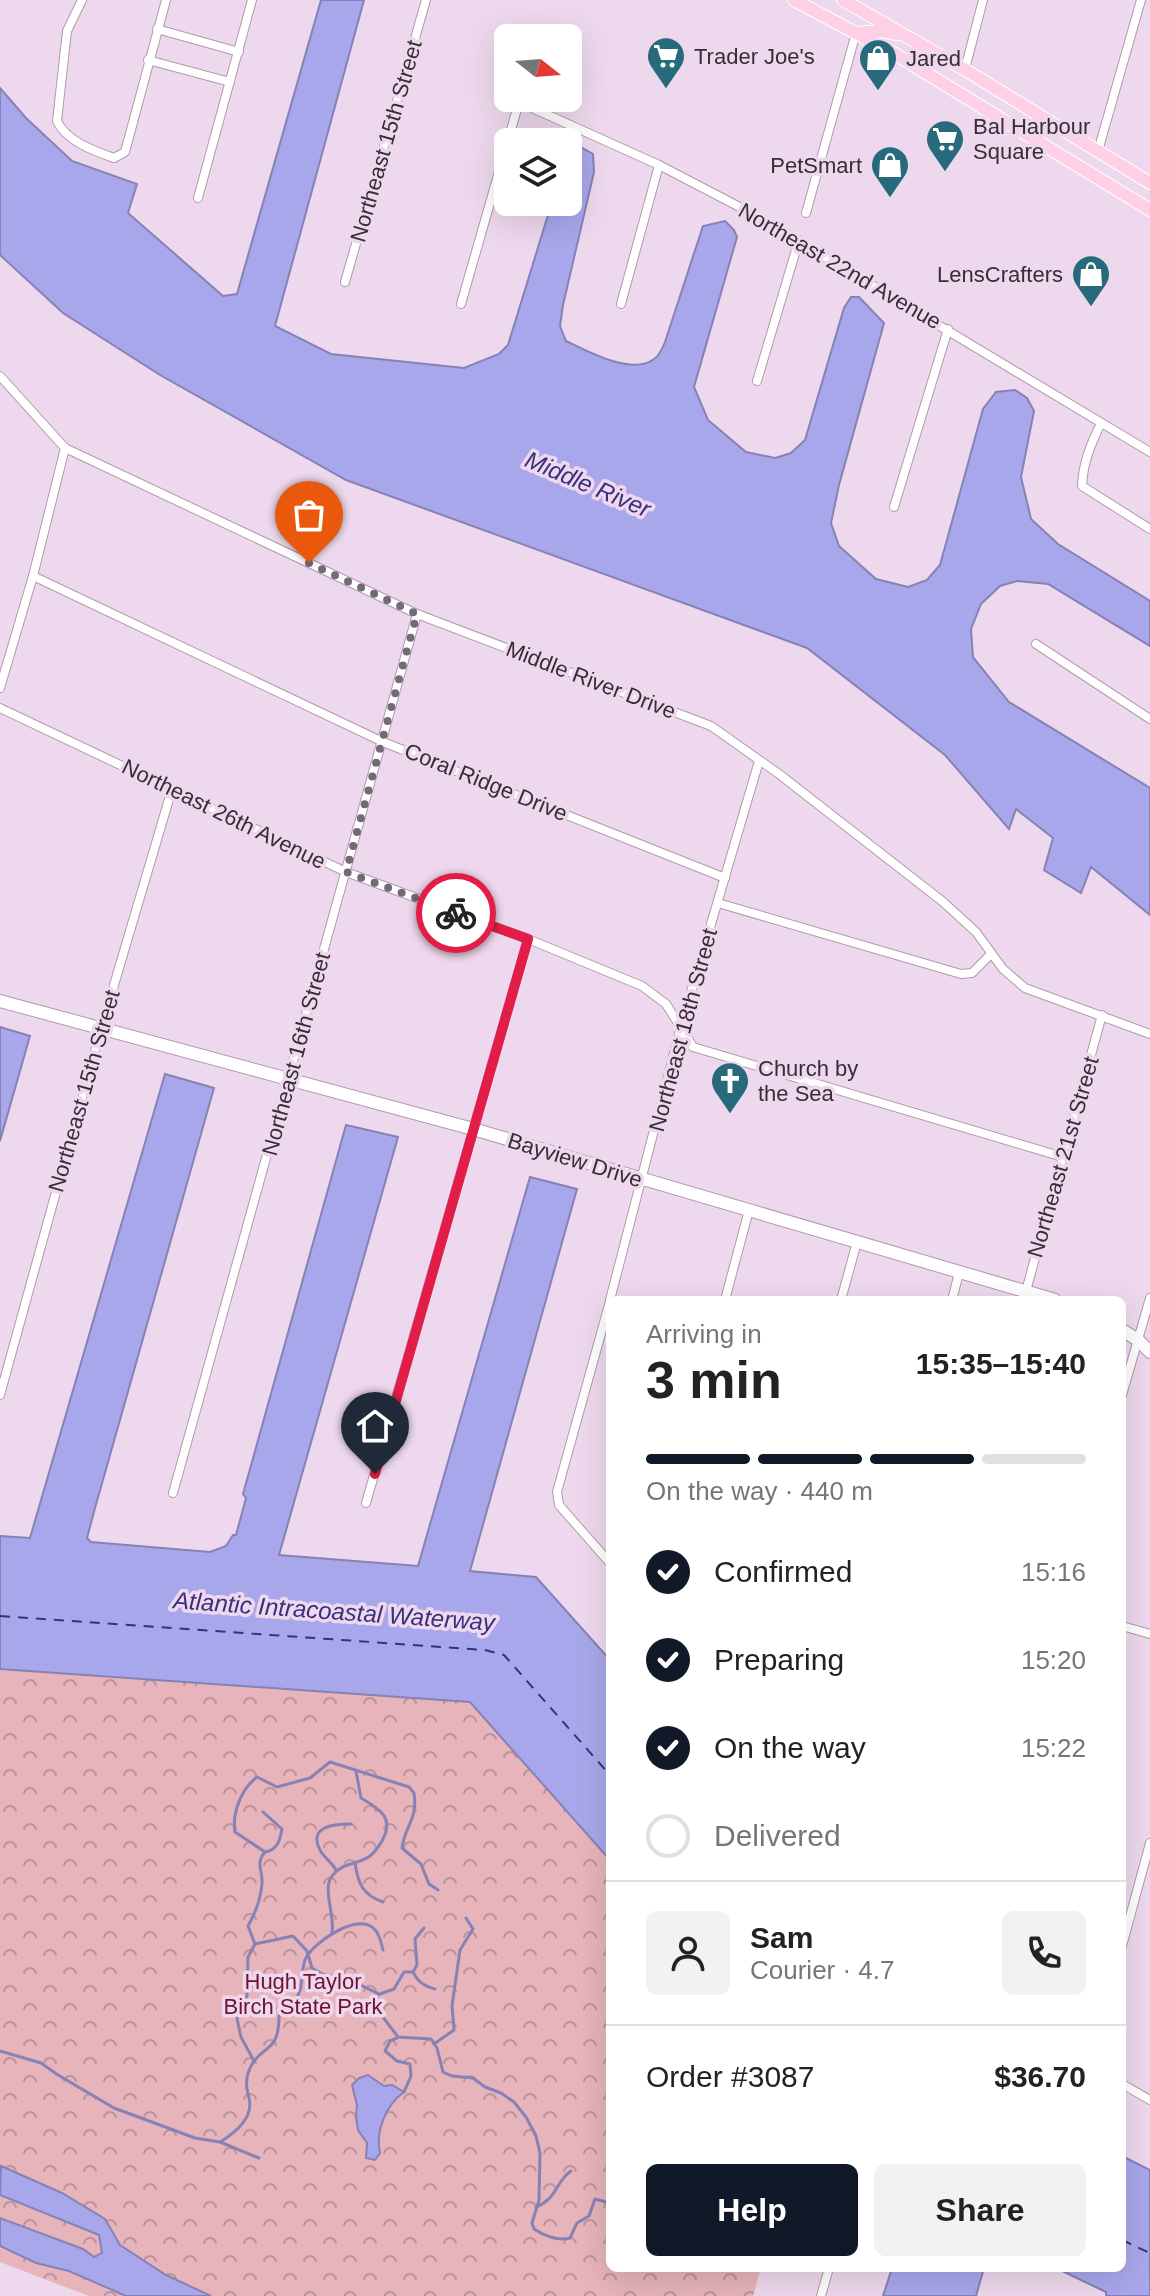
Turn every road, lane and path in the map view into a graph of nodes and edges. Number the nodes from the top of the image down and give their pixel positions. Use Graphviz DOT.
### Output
graph roads {
  1 [pos="82,0"];
  2 [pos="166,0"];
  3 [pos="252,0"];
  4 [pos="426,0"];
  5 [pos="794,0"];
  6 [pos="843,0"];
  7 [pos="983,0"];
  8 [pos="1141,0"];
  9 [pos="157,29"];
  10 [pos="856,33"];
  11 [pos="908,36"];
  12 [pos="239,52"];
  13 [pos="148,60"];
  14 [pos="965,69"];
  15 [pos="230,82"];
  16 [pos="1098,151"];
  17 [pos="1117,163"];
  18 [pos="659,165"];
  19 [pos="1084,170"];
  20 [pos="1150,183"];
  21 [pos="198,198"];
  22 [pos="1150,210"];
  23 [pos="806,213"];
  24 [pos="799,240"];
  25 [pos="345,282"];
  26 [pos="461,304"];
  27 [pos="621,304"];
  28 [pos="948,329"];
  29 [pos="0,376"];
  30 [pos="757,381"];
  31 [pos="1101,423"];
  32 [pos="65,448"];
  33 [pos="1150,452"];
  34 [pos="894,507"];
  35 [pos="1150,529"];
  36 [pos="33,576"];
  37 [pos="417,614"];
  38 [pos="1036,644"];
  39 [pos="0,688"];
  40 [pos="0,708"];
  41 [pos="1150,719"];
  42 [pos="383,742"];
  43 [pos="759,761"];
  44 [pos="172,789"];
  45 [pos="346,872"];
  46 [pos="725,878"];
  47 [pos="718,903"];
  48 [pos="528,939"];
  49 [pos="990,955"];
  50 [pos="0,1001"];
  51 [pos="1102,1015"];
  52 [pos="681,1026"];
  53 [pos="101,1029"];
  54 [pos="1150,1034"];
  55 [pos="290,1079"];
  56 [pos="473,1129"];
  57 [pos="1063,1157"];
  58 [pos="643,1180"];
  59 [pos="749,1210"];
  60 [pos="857,1242"];
  61 [pos="959,1273"];
  62 [pos="611,1296"];
  63 [pos="726,1296"];
  64 [pos="842,1296"];
  65 [pos="953,1296"];
  66 [pos="1026,1296"];
  67 [pos="1150,1298"];
  68 [pos="606,1314"];
  69 [pos="1126,1332"];
  70 [pos="1138,1340"];
  71 [pos="1150,1352"];
  72 [pos="1126,1381"];
  73 [pos="0,1395"];
  74 [pos="173,1493"];
  75 [pos="366,1503"];
  76 [pos="606,1558"];
  77 [pos="1126,1627"];
  78 [pos="1150,1634"];
  79 [pos="1150,1843"];
  80 [pos="1126,1931"];
  81 [pos="1126,2086"];
  82 [pos="1150,2100"];
  83 [pos="828,2272"];
  84 [pos="821,2296"];
  1 -- 13 [label="street"];
  2 -- 9 [label="street"];
  3 -- 12 [label="street"];
  4 -- 25 [label="street, Northeast 15th Street"];
  5 -- 10 [label="main road"];
  6 -- 11 [label="main road"];
  7 -- 14 [label="street"];
  8 -- 16 [label="street"];
  9 -- 12 [label="street"];
  9 -- 13 [label="street"];
  10 -- 11 [label="main road"];
  10 -- 19 [label="main road"];
  10 -- 23 [label="street"];
  11 -- 14 [label="main road"];
  12 -- 15 [label="street"];
  13 -- 15 [label="street"];
  14 -- 16 [label="main road"];
  15 -- 21 [label="street"];
  16 -- 17 [label="main road"];
  17 -- 19 [label="main road"];
  17 -- 20 [label="main road"];
  18 -- 24 [label="street, Northeast 22nd Avenue"];
  18 -- 26 [label="street, Northeast 22nd Avenue"];
  18 -- 27 [label="street"];
  19 -- 22 [label="main road"];
  24 -- 28 [label="street, Northeast 22nd Avenue"];
  24 -- 30 [label="street"];
  28 -- 31 [label="street, Northeast 22nd Avenue"];
  28 -- 34 [label="street"];
  29 -- 32 [label="street, Middle River Drive"];
  31 -- 33 [label="street, Northeast 22nd Avenue"];
  31 -- 35 [label="street"];
  32 -- 36 [label="street"];
  32 -- 37 [label="street, Middle River Drive"];
  36 -- 39 [label="street"];
  36 -- 42 [label="street, Coral Ridge Drive"];
  37 -- 42 [label="street, Northeast 16th Street"];
  37 -- 43 [label="street, Middle River Drive"];
  38 -- 41 [label="street"];
  40 -- 44 [label="street, Northeast 26th Avenue"];
  42 -- 45 [label="street, Northeast 16th Street"];
  42 -- 46 [label="street, Coral Ridge Drive"];
  43 -- 46 [label="street, Northeast 18th Street"];
  43 -- 49 [label="street, Middle River Drive"];
  44 -- 45 [label="street, Northeast 26th Avenue"];
  44 -- 53 [label="street, Northeast 15th Street"];
  45 -- 48 [label="street, Northeast 26th Avenue"];
  45 -- 55 [label="street, Northeast 16th Street"];
  46 -- 47 [label="street, Northeast 18th Street"];
  47 -- 49 [label="street"];
  47 -- 52 [label="street, Northeast 18th Street"];
  48 -- 52 [label="street, Northeast 26th Avenue"];
  48 -- 56 [label="street"];
  49 -- 51 [label="street, Middle River Drive"];
  50 -- 53 [label="street, Bayview Drive"];
  51 -- 54 [label="street, Middle River Drive"];
  51 -- 57 [label="street, Northeast 21st Street"];
  52 -- 57 [label="street, Northeast 26th Avenue"];
  52 -- 58 [label="street, Northeast 18th Street"];
  53 -- 55 [label="street, Bayview Drive"];
  53 -- 73 [label="street, Northeast 15th Street"];
  55 -- 56 [label="street, Bayview Drive"];
  55 -- 74 [label="street, Northeast 16th Street"];
  56 -- 58 [label="street, Bayview Drive"];
  56 -- 75 [label="street"];
  57 -- 66 [label="street, Northeast 21st Street"];
  58 -- 59 [label="street, Bayview Drive"];
  58 -- 62 [label="street, Northeast 18th Street"];
  59 -- 60 [label="street, Bayview Drive"];
  59 -- 63 [label="street"];
  60 -- 61 [label="street, Bayview Drive"];
  60 -- 64 [label="street"];
  61 -- 65 [label="street"];
  61 -- 66 [label="street, Bayview Drive"];
  67 -- 70 [label="street"];
  68 -- 76 [label="street, Northeast 18th Street"];
  69 -- 70 [label="street"];
  70 -- 71 [label="street"];
  70 -- 72 [label="street"];
  77 -- 78 [label="street"];
  79 -- 80 [label="street"];
  81 -- 82 [label="street"];
  83 -- 84 [label="street"];
}
